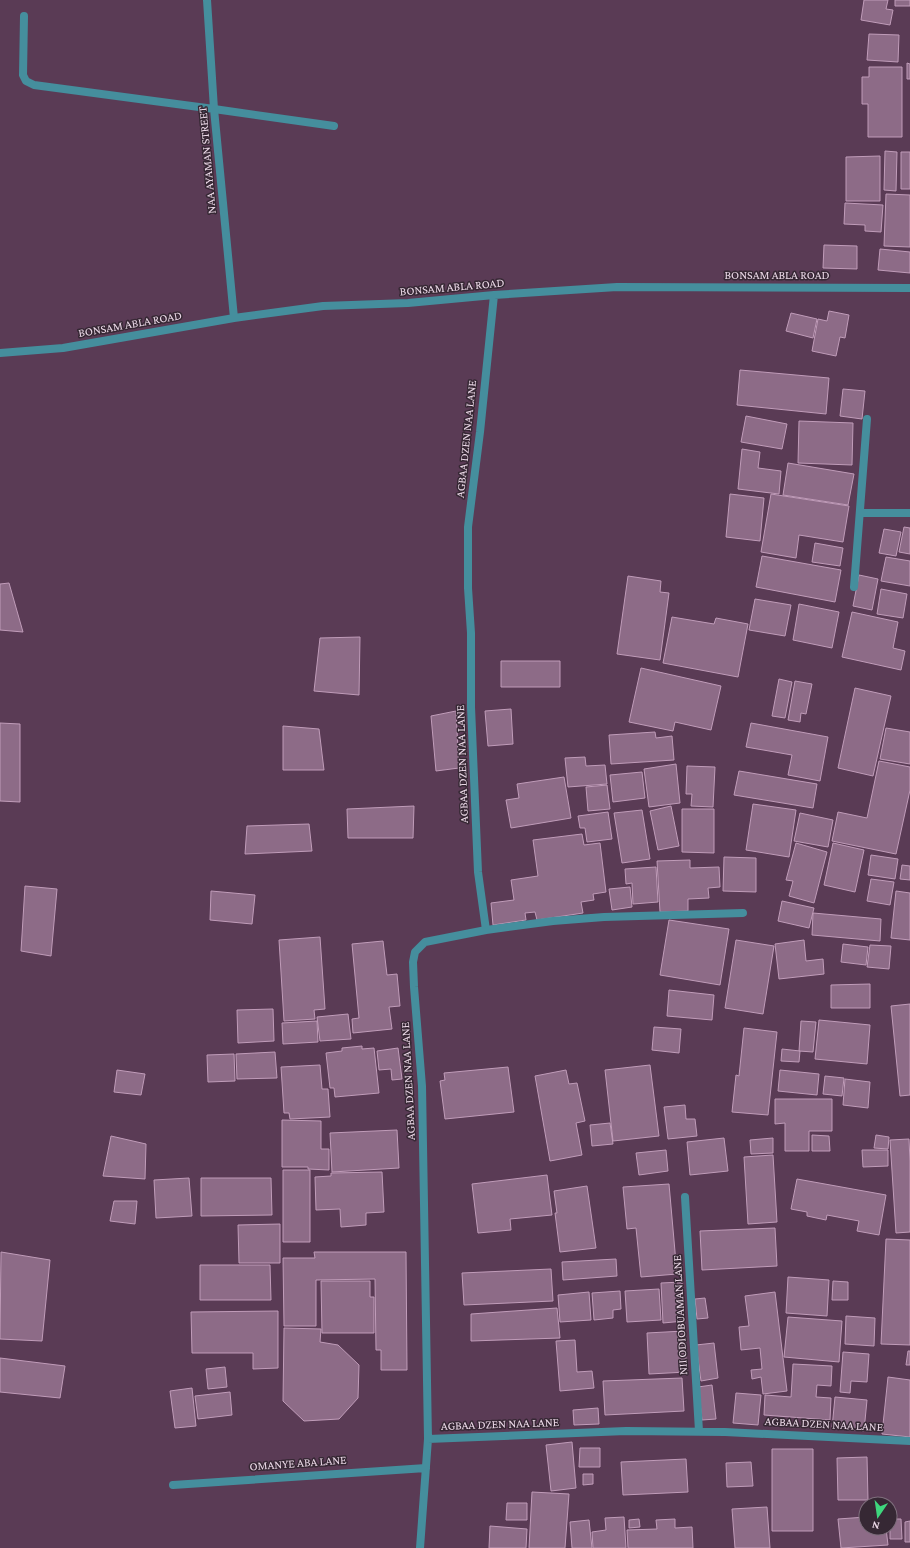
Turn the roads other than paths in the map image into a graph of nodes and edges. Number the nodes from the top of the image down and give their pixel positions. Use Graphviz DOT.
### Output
graph roads {
  1 [pos="207,0"];
  2 [pos="24,16"];
  3 [pos="214,109"];
  4 [pos="334,126"];
  5 [pos="910,288"];
  6 [pos="494,295"];
  7 [pos="234,318"];
  8 [pos="0,353"];
  9 [pos="867,419"];
  10 [pos="860,513"];
  11 [pos="910,513"];
  12 [pos="854,587"];
  13 [pos="742,913"];
  14 [pos="486,930"];
  15 [pos="685,1197"];
  16 [pos="698,1431"];
  17 [pos="428,1440"];
  18 [pos="910,1441"];
  19 [pos="426,1468"];
  20 [pos="173,1485"];
  21 [pos="420,1548"];
  1 -- 3 [label="street, NAA AYAMAN STREET"];
  2 -- 3 [label="street"];
  3 -- 4 [label="street"];
  3 -- 7 [label="street, NAA AYAMAN STREET"];
  5 -- 6 [label="street, BONSAM ABLA ROAD"];
  6 -- 7 [label="street, BONSAM ABLA ROAD"];
  6 -- 14 [label="street, AGBAA DZEN NAA LANE"];
  7 -- 8 [label="street, BONSAM ABLA ROAD"];
  9 -- 10 [label="street"];
  10 -- 11 [label="street"];
  10 -- 12 [label="street"];
  13 -- 14 [label="street"];
  14 -- 17 [label="street, AGBAA DZEN NAA LANE"];
  15 -- 16 [label="street, NII ODIOBUAMAN LANE"];
  16 -- 17 [label="street, AGBAA DZEN NAA LANE"];
  16 -- 18 [label="street, AGBAA DZEN NAA LANE"];
  17 -- 19 [label="street"];
  19 -- 20 [label="street, OMANYE ABA LANE"];
  19 -- 21 [label="street"];
}
